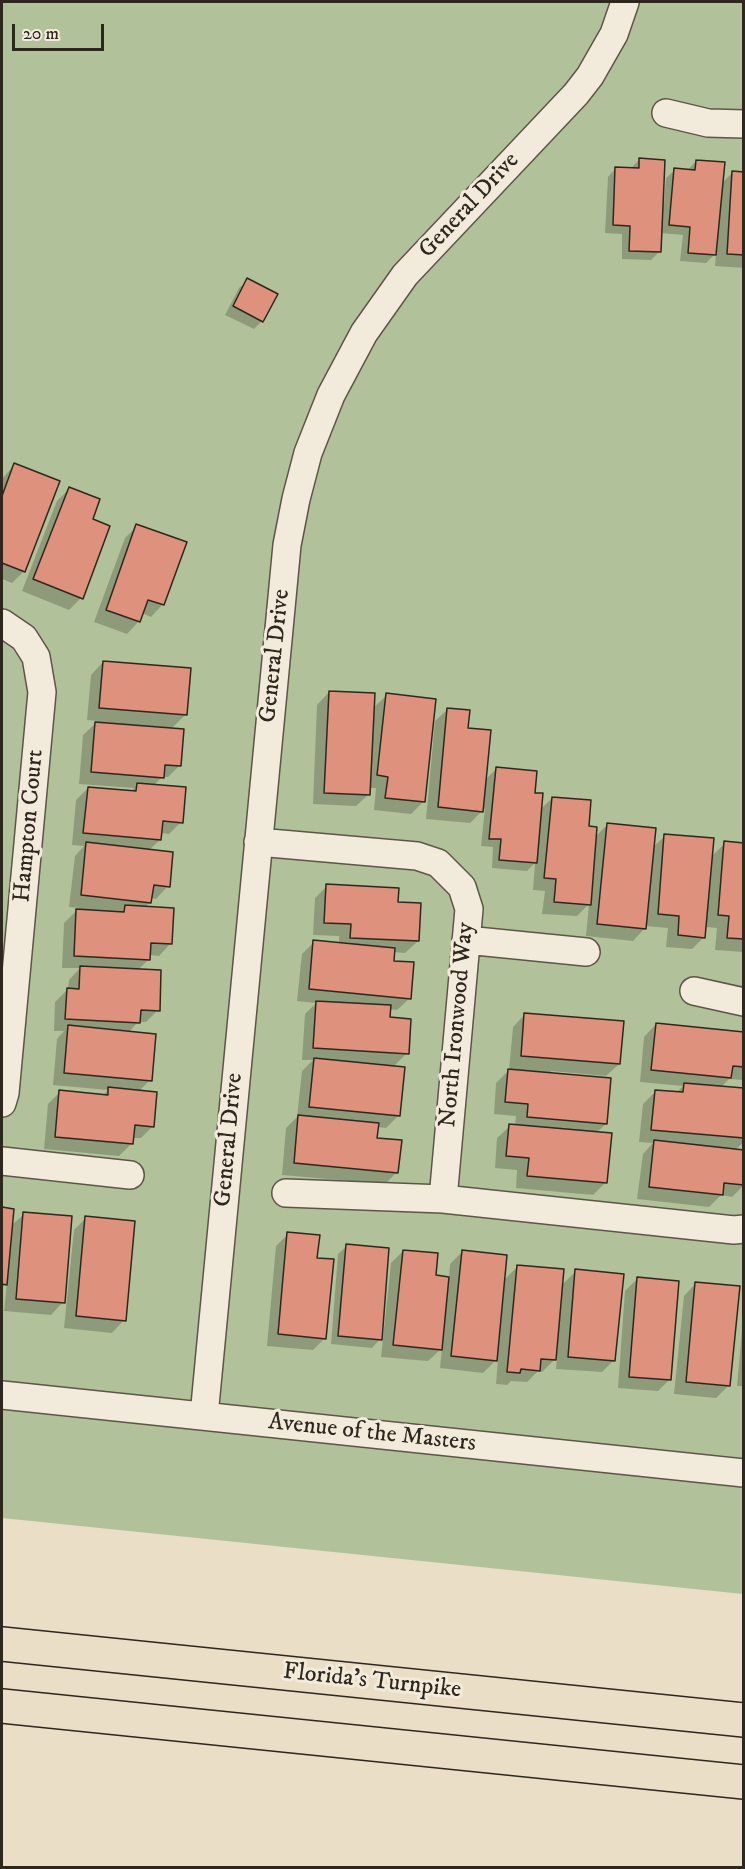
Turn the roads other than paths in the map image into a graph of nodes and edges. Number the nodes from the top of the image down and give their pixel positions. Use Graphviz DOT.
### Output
graph roads {
  1 [pos="625,2"];
  2 [pos="666,113"];
  3 [pos="744,124"];
  4 [pos="2,622"];
  5 [pos="258,842"];
  6 [pos="466,940"];
  7 [pos="586,952"];
  8 [pos="9,971"];
  9 [pos="694,991"];
  10 [pos="744,1002"];
  11 [pos="2,1103"];
  12 [pos="2,1161"];
  13 [pos="130,1175"];
  14 [pos="286,1193"];
  15 [pos="442,1199"];
  16 [pos="744,1229"];
  17 [pos="2,1395"];
  18 [pos="204,1416"];
  19 [pos="744,1473"];
  20 [pos="2,1644"];
  21 [pos="2,1706"];
  22 [pos="744,1720"];
  23 [pos="744,1782"];
  1 -- 5 [label="street, General Drive"];
  2 -- 3 [label="street"];
  4 -- 8 [label="street, Hampton Court"];
  5 -- 6 [label="street, North Ironwood Way"];
  5 -- 18 [label="street, General Drive"];
  6 -- 7 [label="street"];
  6 -- 15 [label="street, North Ironwood Way"];
  8 -- 11 [label="street, Hampton Court"];
  9 -- 10 [label="street"];
  12 -- 13 [label="street"];
  14 -- 15 [label="street"];
  15 -- 16 [label="street"];
  17 -- 18 [label="street, Avenue of the Masters"];
  18 -- 19 [label="street, Avenue of the Masters"];
  20 -- 22 [label="highway, Florida's Turnpike"];
  21 -- 23 [label="highway"];
}
